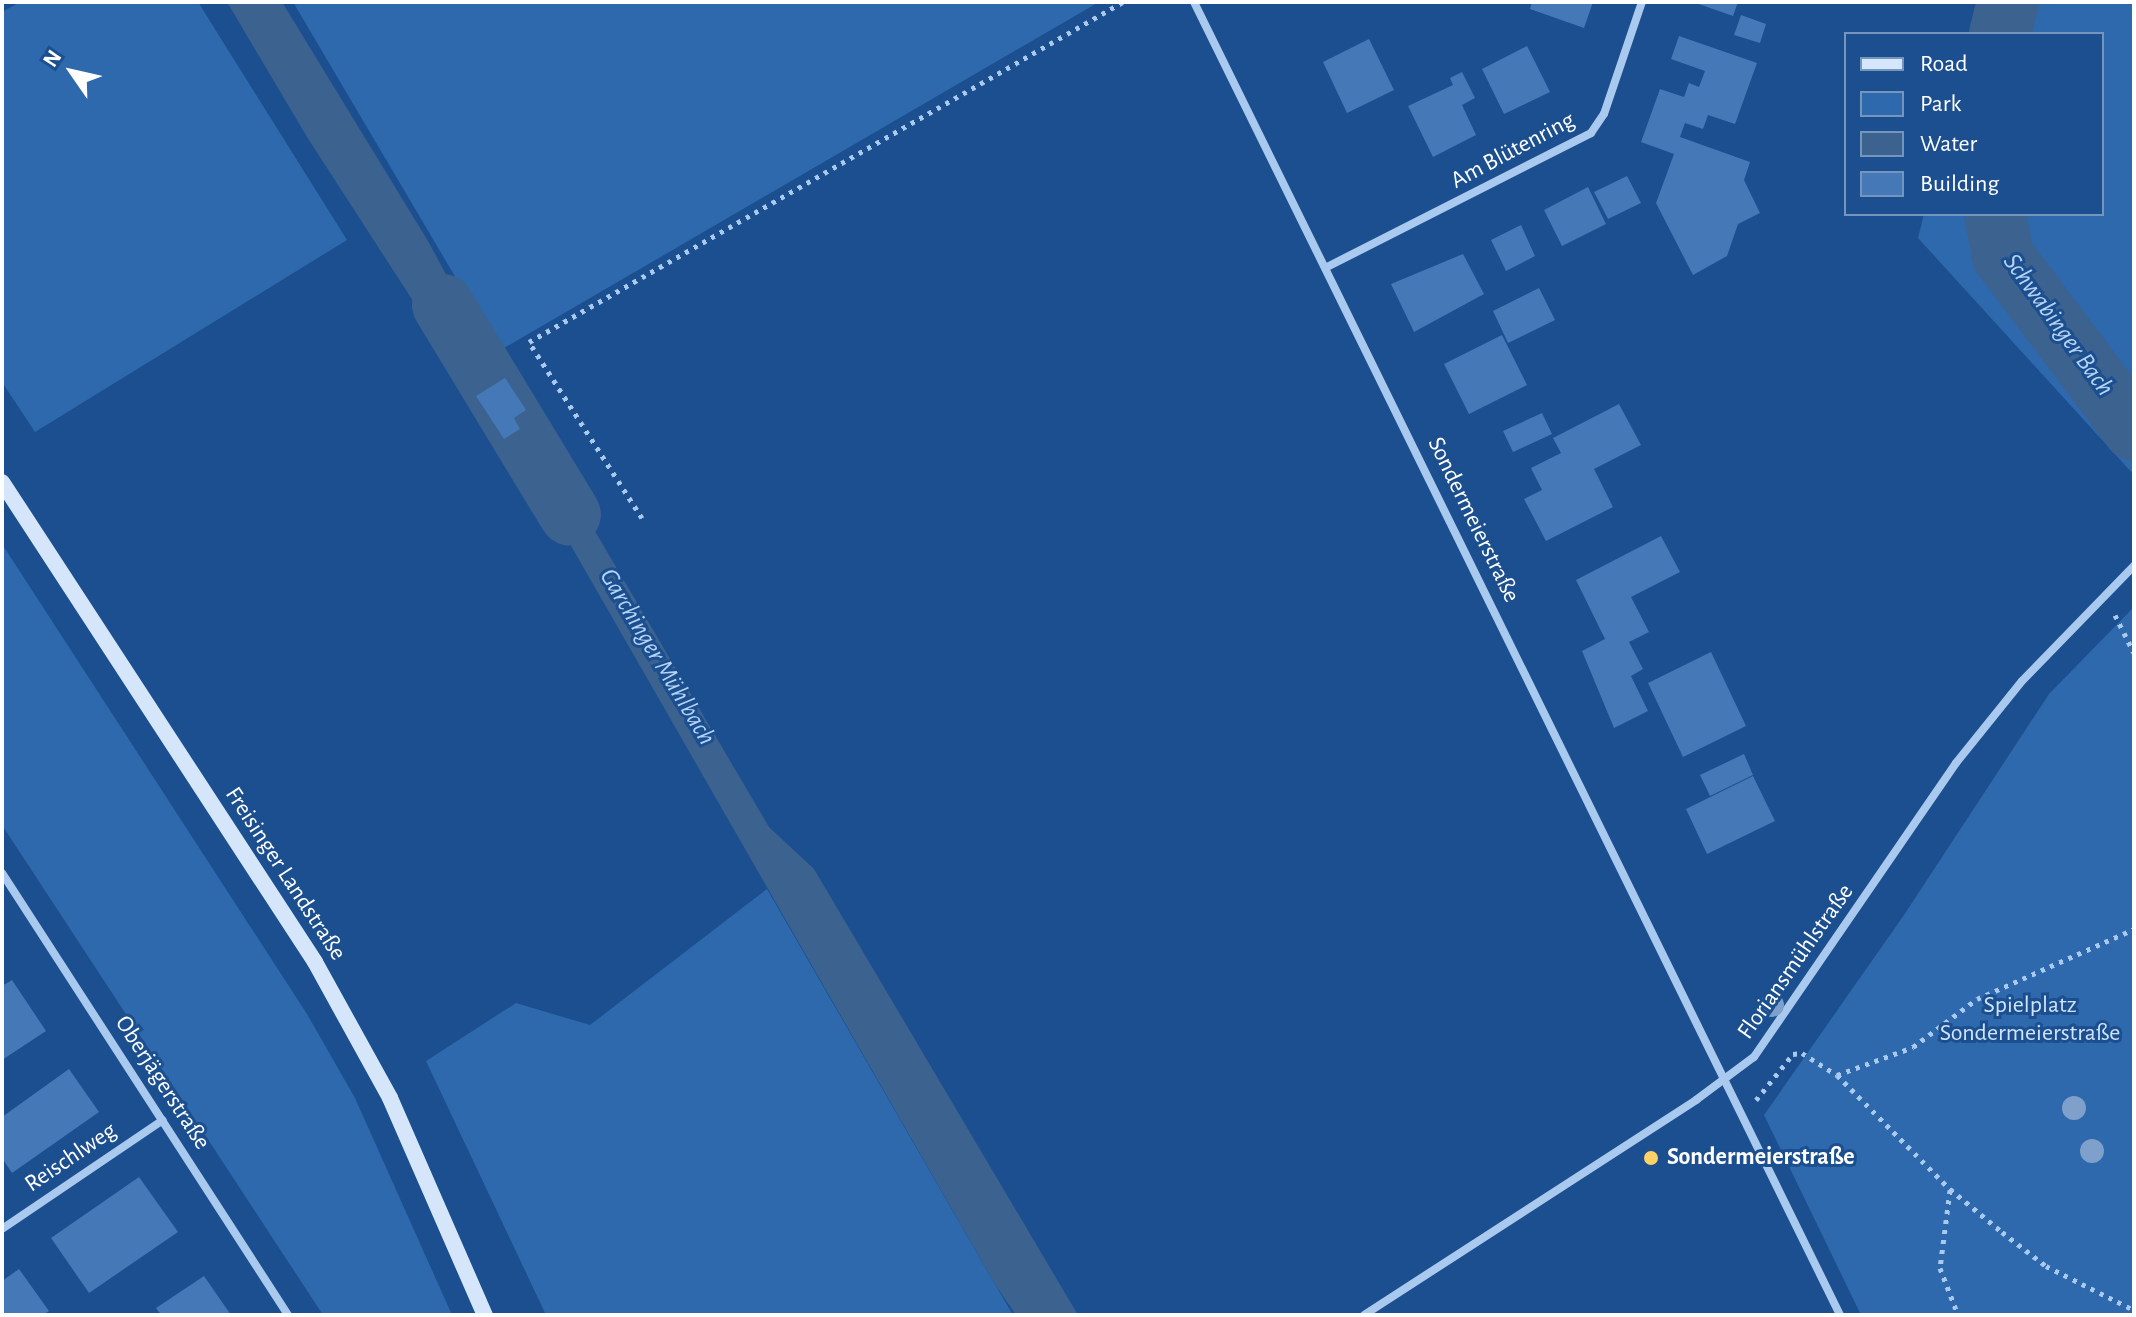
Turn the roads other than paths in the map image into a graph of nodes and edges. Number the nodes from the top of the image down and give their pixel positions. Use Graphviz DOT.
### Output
graph roads {
  1 [pos="1194,2"];
  2 [pos="1642,2"];
  3 [pos="1327,267"];
  4 [pos="2,482"];
  5 [pos="2134,566"];
  6 [pos="2,873"];
  7 [pos="1723,1082"];
  8 [pos="163,1120"];
  9 [pos="2,1229"];
  10 [pos="288,1315"];
  11 [pos="485,1315"];
  12 [pos="1364,1315"];
  13 [pos="1840,1315"];
  1 -- 3 [label="street, Sondermeierstraße"];
  2 -- 3 [label="street, Am Blütenring"];
  3 -- 7 [label="street, Sondermeierstraße"];
  4 -- 11 [label="main road, Freisinger Landstraße"];
  5 -- 7 [label="street, Floriansmühlstraße"];
  6 -- 8 [label="street, Oberjägerstraße"];
  7 -- 12 [label="street, Floriansmühlstraße"];
  7 -- 13 [label="street, Sondermeierstraße"];
  8 -- 9 [label="street, Reischlweg"];
  8 -- 10 [label="street, Oberjägerstraße"];
}
